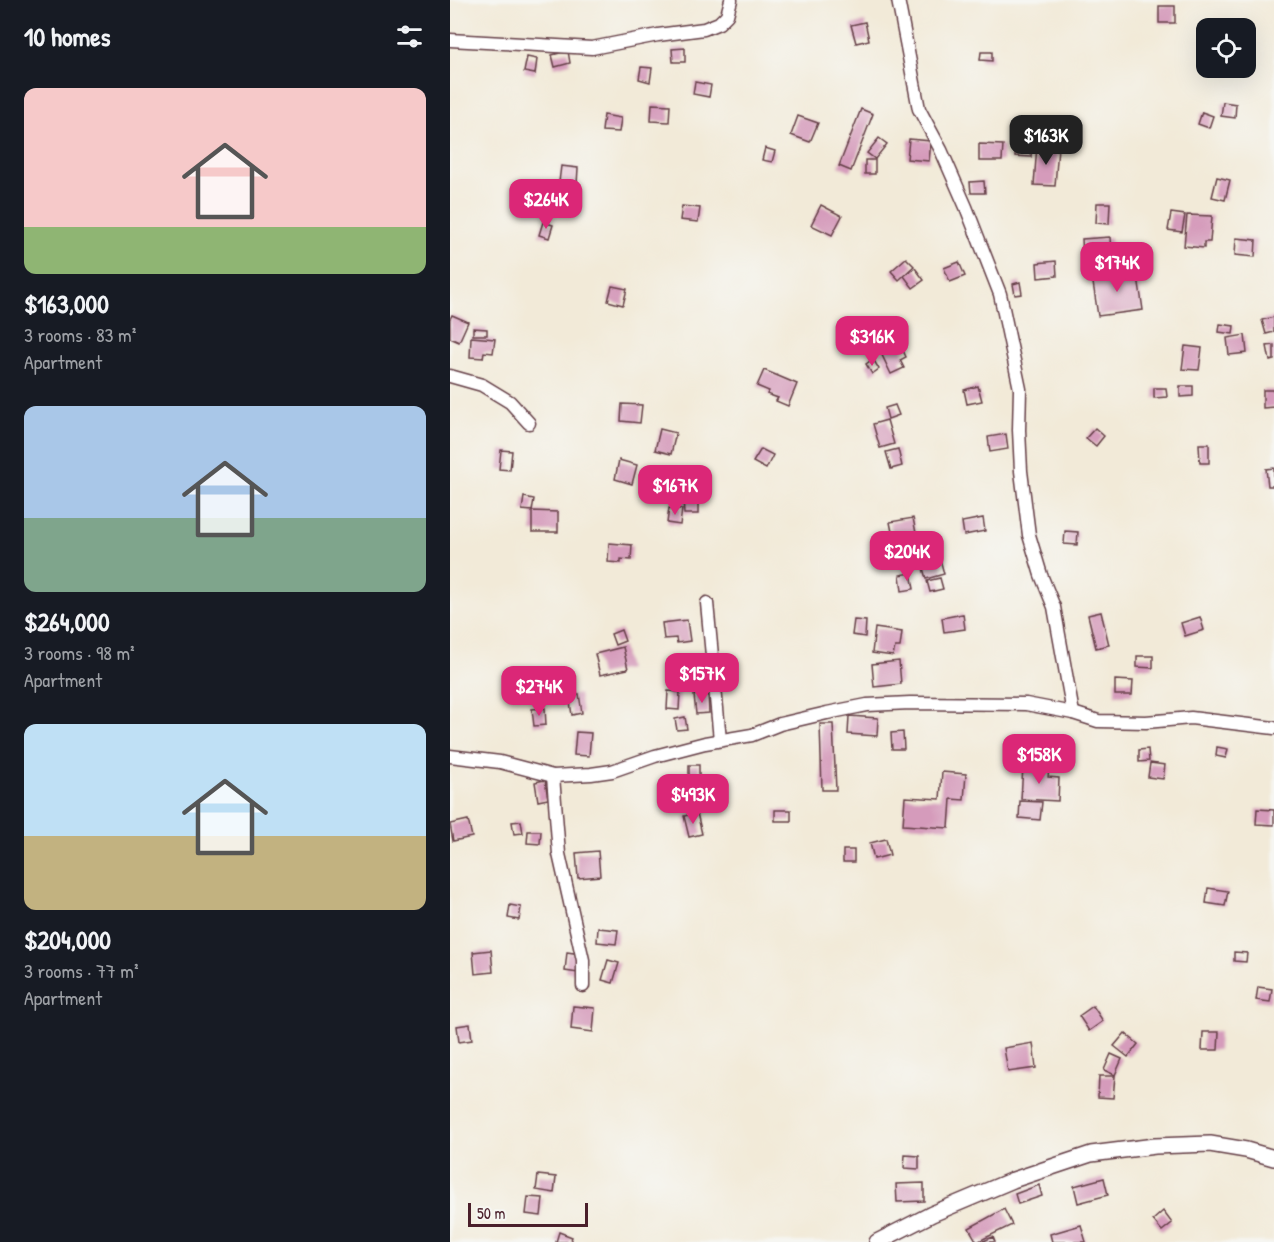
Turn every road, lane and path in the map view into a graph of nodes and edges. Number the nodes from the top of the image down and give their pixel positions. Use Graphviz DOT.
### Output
graph roads {
  1 [pos="731,0"];
  2 [pos="898,0"];
  3 [pos="450,40"];
  4 [pos="450,376"];
  5 [pos="529,423"];
  6 [pos="707,603"];
  7 [pos="1072,713"];
  8 [pos="1274,728"];
  9 [pos="720,740"];
  10 [pos="450,756"];
  11 [pos="553,776"];
  12 [pos="584,986"];
  13 [pos="1274,1158"];
  14 [pos="877,1242"];
  1 -- 3 [label="street"];
  2 -- 7 [label="street"];
  4 -- 5 [label="street"];
  6 -- 9 [label="street"];
  7 -- 8 [label="street"];
  7 -- 9 [label="street"];
  9 -- 11 [label="street"];
  10 -- 11 [label="street"];
  11 -- 12 [label="street"];
  13 -- 14 [label="street"];
}
